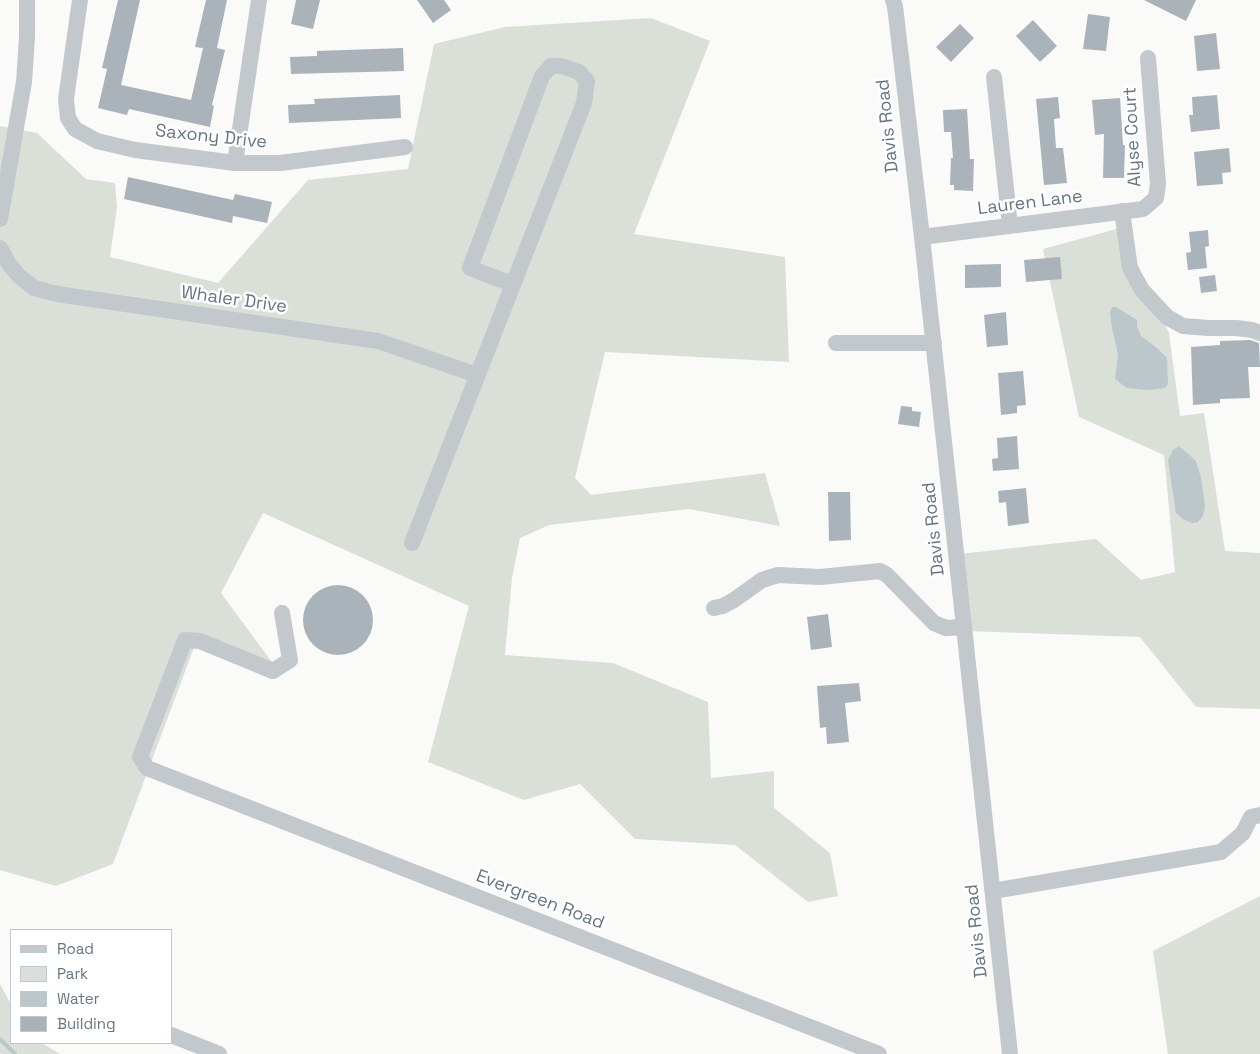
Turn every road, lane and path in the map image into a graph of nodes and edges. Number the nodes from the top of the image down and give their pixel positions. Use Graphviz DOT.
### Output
graph roads {
  1 [pos="27,0"];
  2 [pos="80,0"];
  3 [pos="259,0"];
  4 [pos="893,0"];
  5 [pos="1148,58"];
  6 [pos="994,77"];
  7 [pos="405,147"];
  8 [pos="235,163"];
  9 [pos="1144,209"];
  10 [pos="1122,211"];
  11 [pos="0,219"];
  12 [pos="1010,226"];
  13 [pos="922,237"];
  14 [pos="0,248"];
  15 [pos="512,284"];
  16 [pos="1260,333"];
  17 [pos="836,343"];
  18 [pos="934,343"];
  19 [pos="477,375"];
  20 [pos="412,543"];
  21 [pos="714,608"];
  22 [pos="282,612"];
  23 [pos="964,627"];
  24 [pos="1260,815"];
  25 [pos="993,891"];
  26 [pos="172,1035"];
  27 [pos="219,1054"];
  28 [pos="879,1054"];
  29 [pos="1010,1054"];
  1 -- 11 [label="street"];
  2 -- 8 [label="street, Saxony Drive"];
  3 -- 8 [label="street"];
  4 -- 13 [label="street, Davis Road"];
  5 -- 9 [label="street, Alyse Court"];
  6 -- 12 [label="street"];
  7 -- 8 [label="street, Saxony Drive"];
  9 -- 10 [label="street, Lauren Lane"];
  10 -- 12 [label="street, Lauren Lane"];
  10 -- 16 [label="street"];
  12 -- 13 [label="street, Lauren Lane"];
  13 -- 18 [label="street, Davis Road"];
  14 -- 19 [label="street, Whaler Drive"];
  15 -- 15 [label="street"];
  15 -- 19 [label="street"];
  17 -- 18 [label="street"];
  18 -- 23 [label="street, Davis Road"];
  19 -- 20 [label="street"];
  21 -- 23 [label="street"];
  22 -- 28 [label="street, Evergreen Road"];
  23 -- 25 [label="street, Davis Road"];
  24 -- 25 [label="street"];
  25 -- 29 [label="street, Davis Road"];
  26 -- 27 [label="street"];
}
